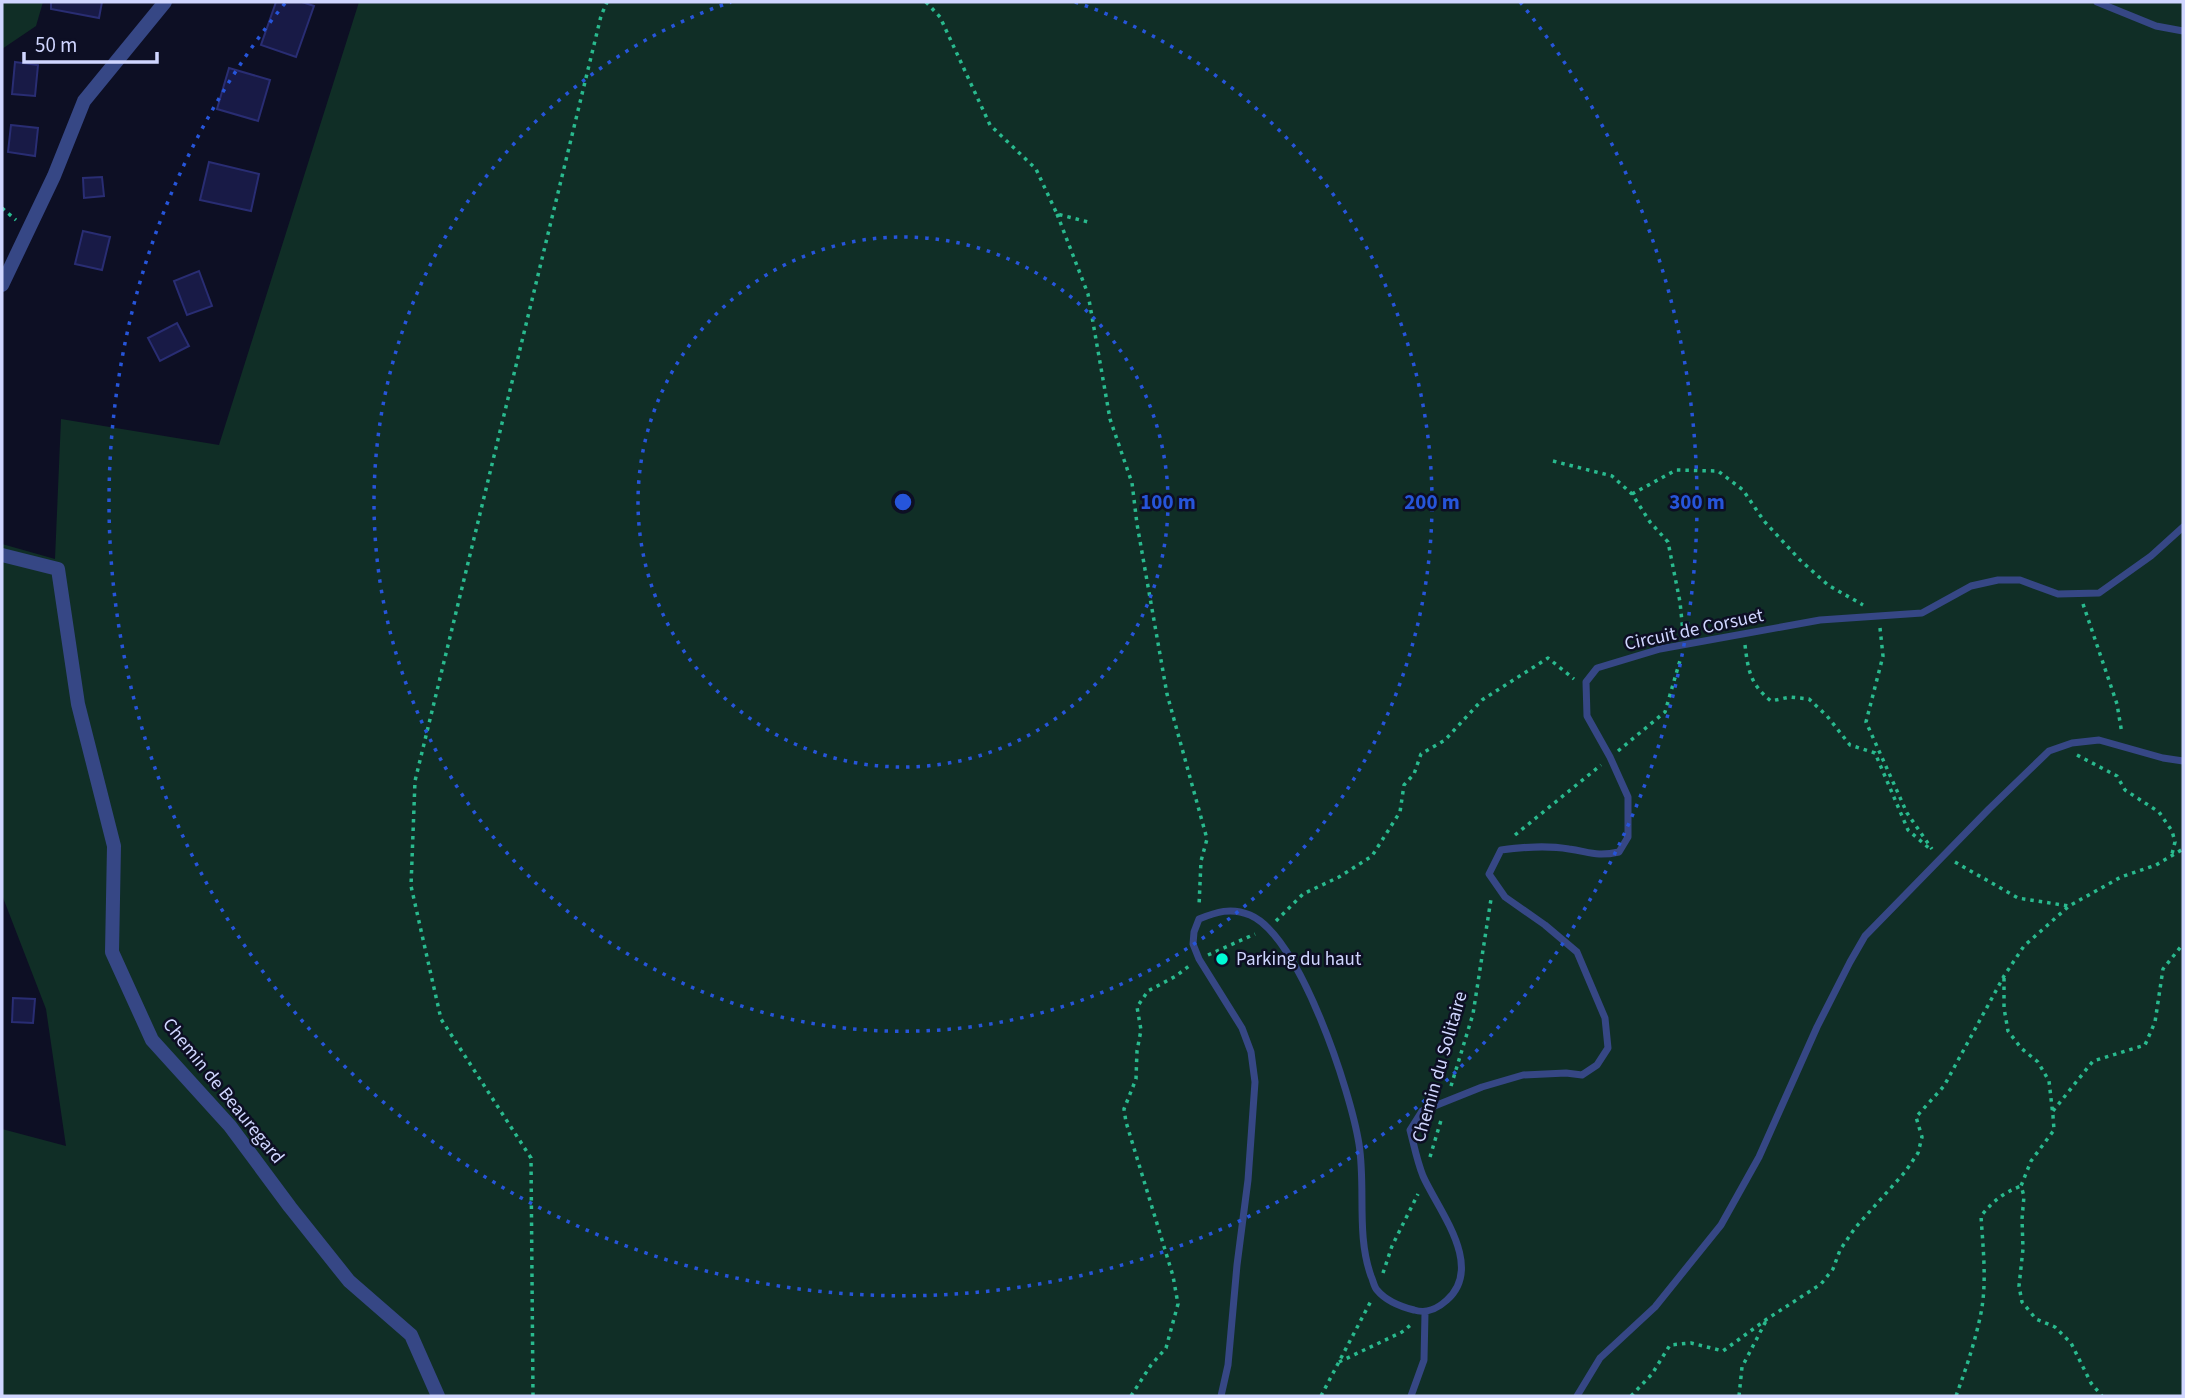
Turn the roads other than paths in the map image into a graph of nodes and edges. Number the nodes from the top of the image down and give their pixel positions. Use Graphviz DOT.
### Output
graph roads {
  1 [pos="165,2"];
  2 [pos="2097,2"];
  3 [pos="2183,31"];
  4 [pos="2,285"];
  5 [pos="2183,527"];
  6 [pos="2,555"];
  7 [pos="2183,761"];
  8 [pos="1425,1313"];
  9 [pos="438,1396"];
  10 [pos="1221,1396"];
  11 [pos="1411,1396"];
  12 [pos="1577,1396"];
  1 -- 4 [label="street"];
  2 -- 3 [label="lane"];
  5 -- 8 [label="lane, Circuit de Corsuet"];
  6 -- 9 [label="street, Chemin de Beauregard"];
  7 -- 12 [label="lane"];
  8 -- 10 [label="lane"];
  8 -- 11 [label="lane"];
}
